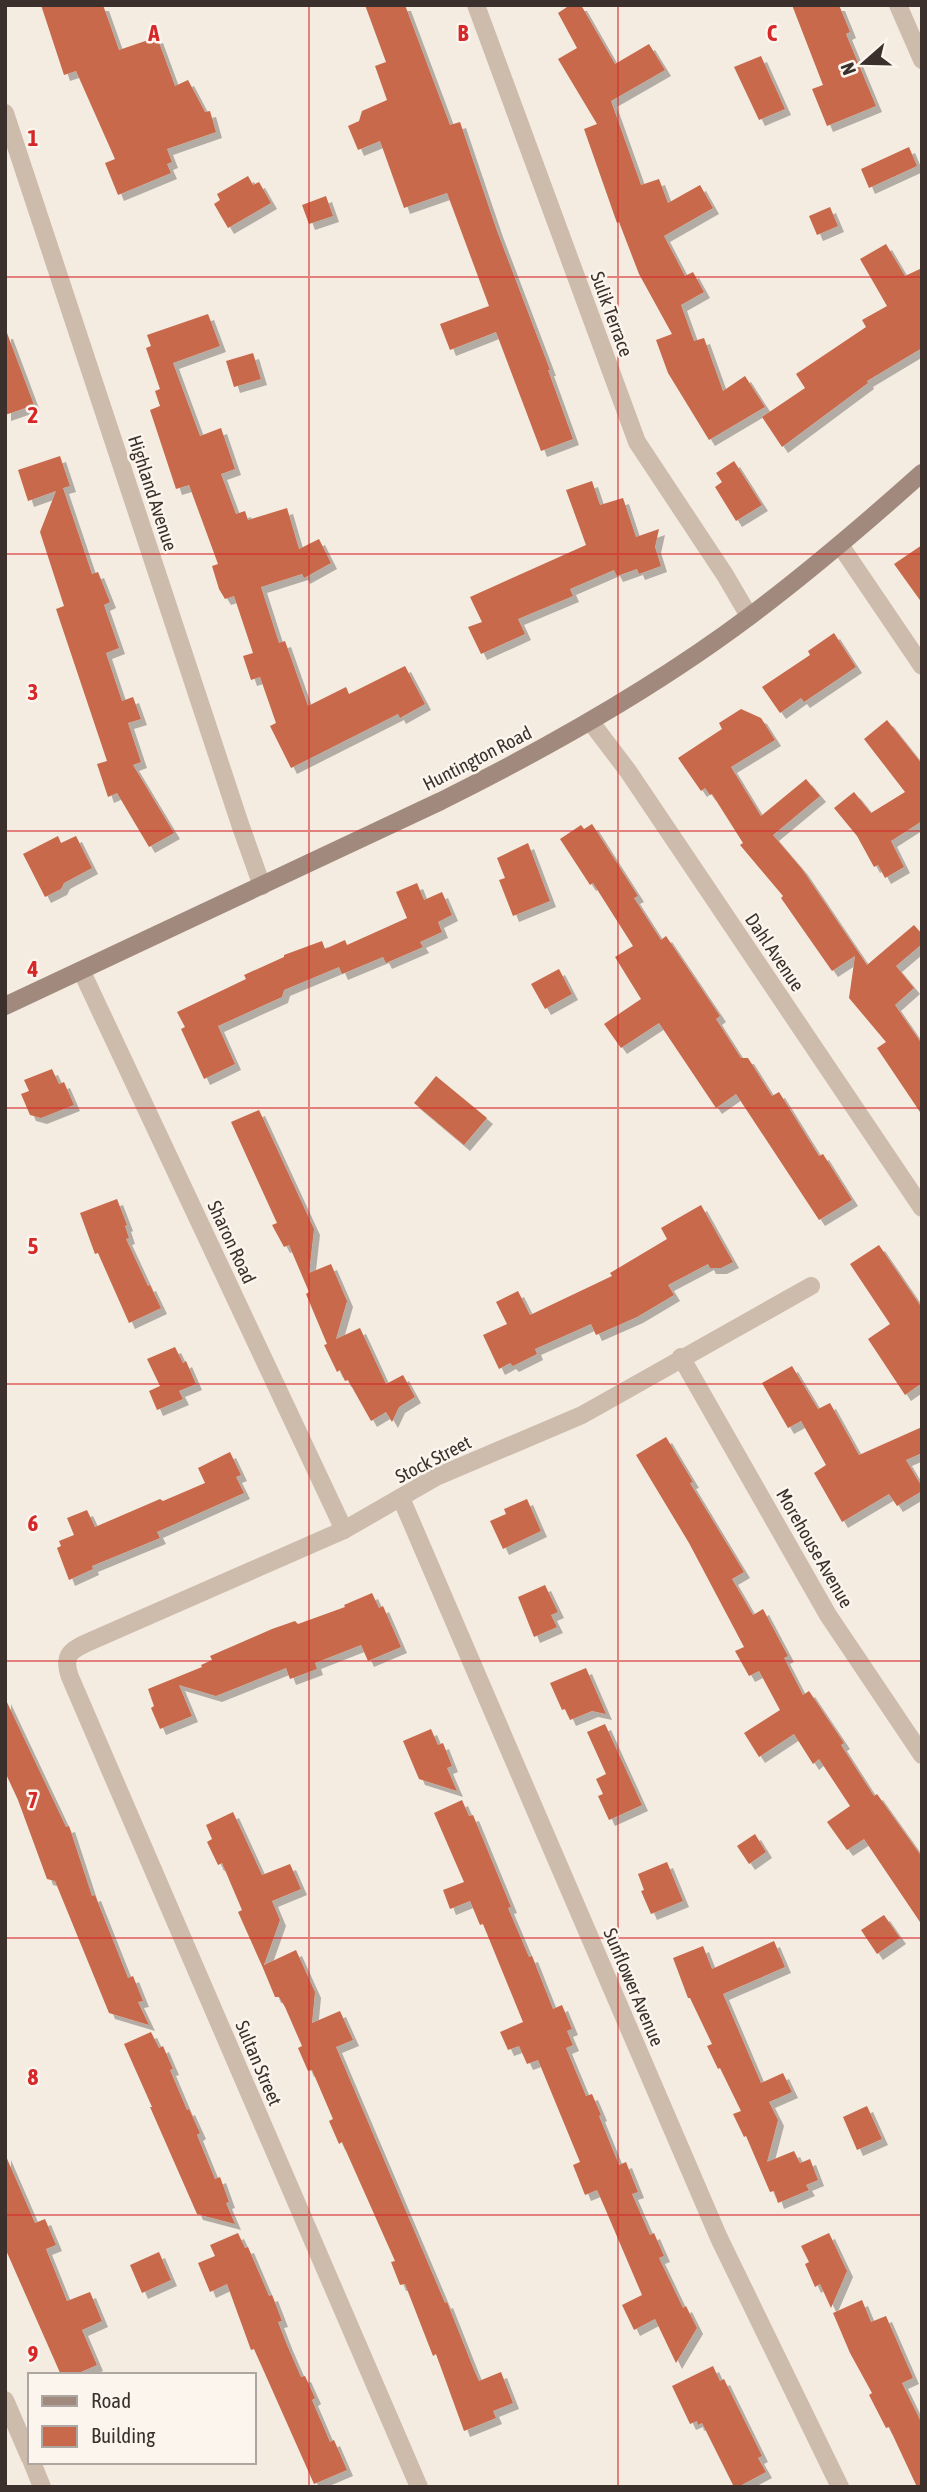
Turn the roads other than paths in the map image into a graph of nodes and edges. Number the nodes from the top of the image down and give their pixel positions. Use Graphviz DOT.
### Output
graph roads {
  1 [pos="476,5"];
  2 [pos="898,5"];
  3 [pos="922,60"];
  4 [pos="5,113"];
  5 [pos="922,473"];
  6 [pos="840,545"];
  7 [pos="749,616"];
  8 [pos="922,666"];
  9 [pos="590,721"];
  10 [pos="262,886"];
  11 [pos="82,972"];
  12 [pos="5,1006"];
  13 [pos="922,1208"];
  14 [pos="811,1286"];
  15 [pos="681,1357"];
  16 [pos="401,1499"];
  17 [pos="344,1530"];
  18 [pos="68,1655"];
  19 [pos="922,1755"];
  20 [pos="5,2400"];
  21 [pos="28,2453"];
  22 [pos="33,2464"];
  23 [pos="42,2487"];
  24 [pos="419,2487"];
  25 [pos="840,2487"];
  1 -- 7 [label="street, Sulik Terrace"];
  2 -- 3 [label="street"];
  4 -- 10 [label="street, Highland Avenue"];
  5 -- 6 [label="main road, Huntington Road"];
  6 -- 7 [label="main road, Huntington Road"];
  6 -- 8 [label="street"];
  7 -- 9 [label="main road, Huntington Road"];
  9 -- 10 [label="main road, Huntington Road"];
  9 -- 13 [label="street, Dahl Avenue"];
  10 -- 11 [label="main road, Huntington Road"];
  11 -- 12 [label="main road, Huntington Road"];
  11 -- 17 [label="street, Sharon Road"];
  14 -- 15 [label="street, Stock Street"];
  15 -- 16 [label="street, Stock Street"];
  15 -- 19 [label="street, Morehouse Avenue"];
  16 -- 17 [label="street, Stock Street"];
  16 -- 25 [label="street, Sunflower Avenue"];
  17 -- 18 [label="street, Stock Street"];
  18 -- 24 [label="street, Sultan Street"];
  20 -- 21 [label="street"];
  22 -- 23 [label="street"];
}
